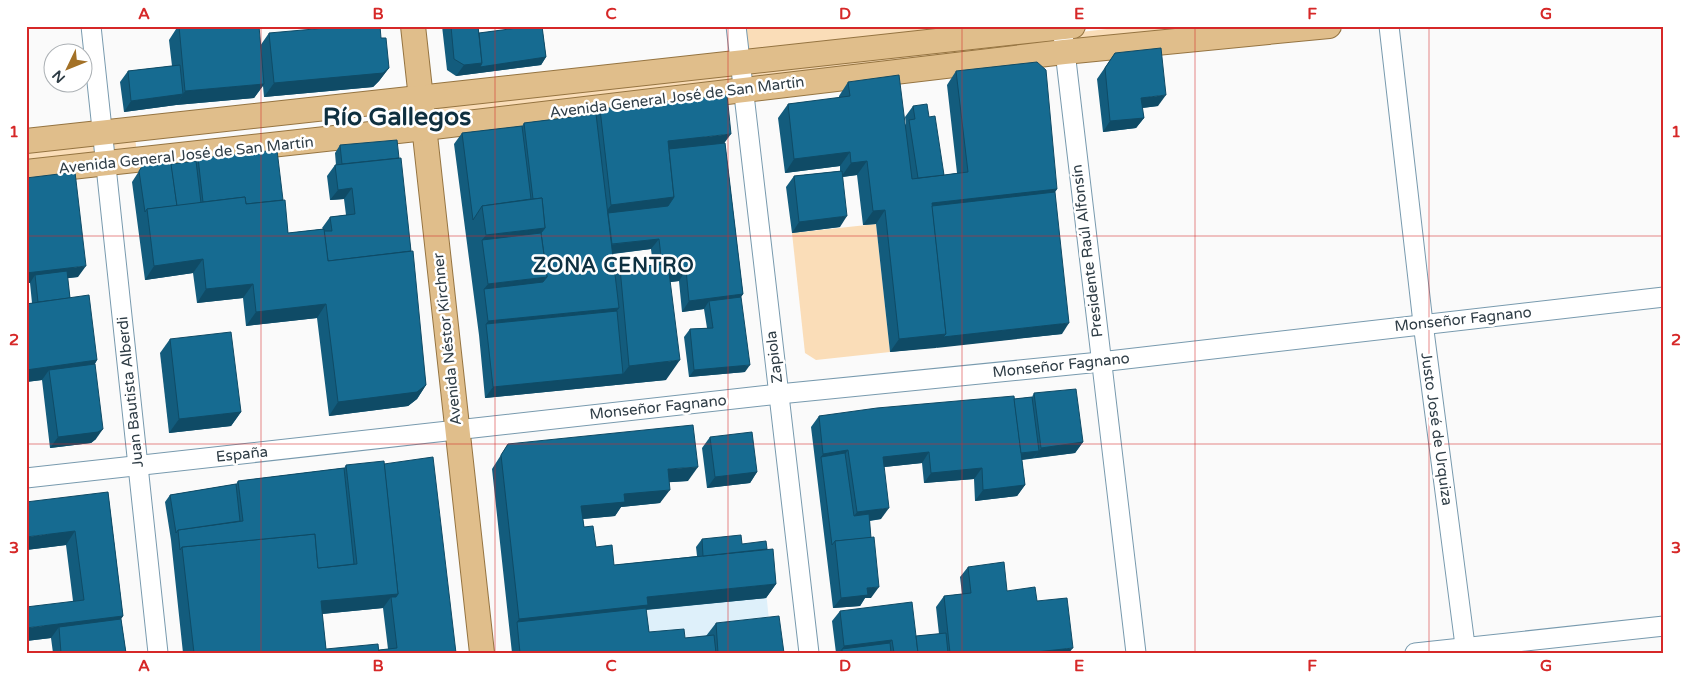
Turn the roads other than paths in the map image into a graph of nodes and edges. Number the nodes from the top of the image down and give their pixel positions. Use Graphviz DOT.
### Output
graph roads {
  1 [pos="91,26"];
  2 [pos="413,26"];
  3 [pos="736,26"];
  4 [pos="1329,26"];
  5 [pos="1390,26"];
  6 [pos="1065,27"];
  7 [pos="1064,52"];
  8 [pos="740,62"];
  9 [pos="743,89"];
  10 [pos="422,98"];
  11 [pos="425,128"];
  12 [pos="102,132"];
  13 [pos="26,141"];
  14 [pos="106,164"];
  15 [pos="26,172"];
  16 [pos="1664,297"];
  17 [pos="1423,323"];
  18 [pos="1100,362"];
  19 [pos="779,394"];
  20 [pos="457,430"];
  21 [pos="138,466"];
  22 [pos="26,478"];
  23 [pos="1664,626"];
  24 [pos="1466,650"];
  25 [pos="158,653"];
  26 [pos="482,653"];
  27 [pos="809,653"];
  28 [pos="1136,653"];
  29 [pos="1415,653"];
  1 -- 12 [label="street, Juan Bautista Alberdi"];
  2 -- 10 [label="main road, Avenida Néstor Kirchner"];
  3 -- 8 [label="street, Zapiola"];
  4 -- 7 [label="main road, Avenida General José de San Martín"];
  5 -- 17 [label="street, Justo José de Urquiza"];
  6 -- 7 [label="street, Presidente Raúl Alfonsín"];
  6 -- 8 [label="main road, Avenida General José de San Martín"];
  7 -- 9 [label="main road, Avenida General José de San Martín"];
  7 -- 18 [label="street, Presidente Raúl Alfonsín"];
  8 -- 9 [label="street, Zapiola"];
  8 -- 10 [label="main road, Avenida General José de San Martín"];
  9 -- 11 [label="main road, Avenida General José de San Martín"];
  9 -- 19 [label="street, Zapiola"];
  10 -- 11 [label="main road, Avenida Néstor Kirchner"];
  10 -- 12 [label="main road, Avenida General José de San Martín"];
  11 -- 14 [label="main road, Avenida General José de San Martín"];
  11 -- 20 [label="main road, Avenida Néstor Kirchner"];
  12 -- 13 [label="main road, Avenida General José de San Martín"];
  12 -- 14 [label="street, Juan Bautista Alberdi"];
  14 -- 15 [label="main road, Avenida General José de San Martín"];
  14 -- 21 [label="street, Juan Bautista Alberdi"];
  16 -- 17 [label="street, Monseñor Fagnano"];
  17 -- 18 [label="street, Monseñor Fagnano"];
  17 -- 24 [label="street, Justo José de Urquiza"];
  18 -- 19 [label="street, Monseñor Fagnano"];
  18 -- 28 [label="street, Presidente Raúl Alfonsín"];
  19 -- 20 [label="street, Monseñor Fagnano"];
  19 -- 27 [label="street, Zapiola"];
  20 -- 21 [label="street, España"];
  20 -- 26 [label="main road, Avenida Néstor Kirchner"];
  21 -- 22 [label="street, España"];
  21 -- 25 [label="street, Juan Bautista Alberdi"];
  23 -- 24 [label="street"];
  24 -- 29 [label="street"];
}
